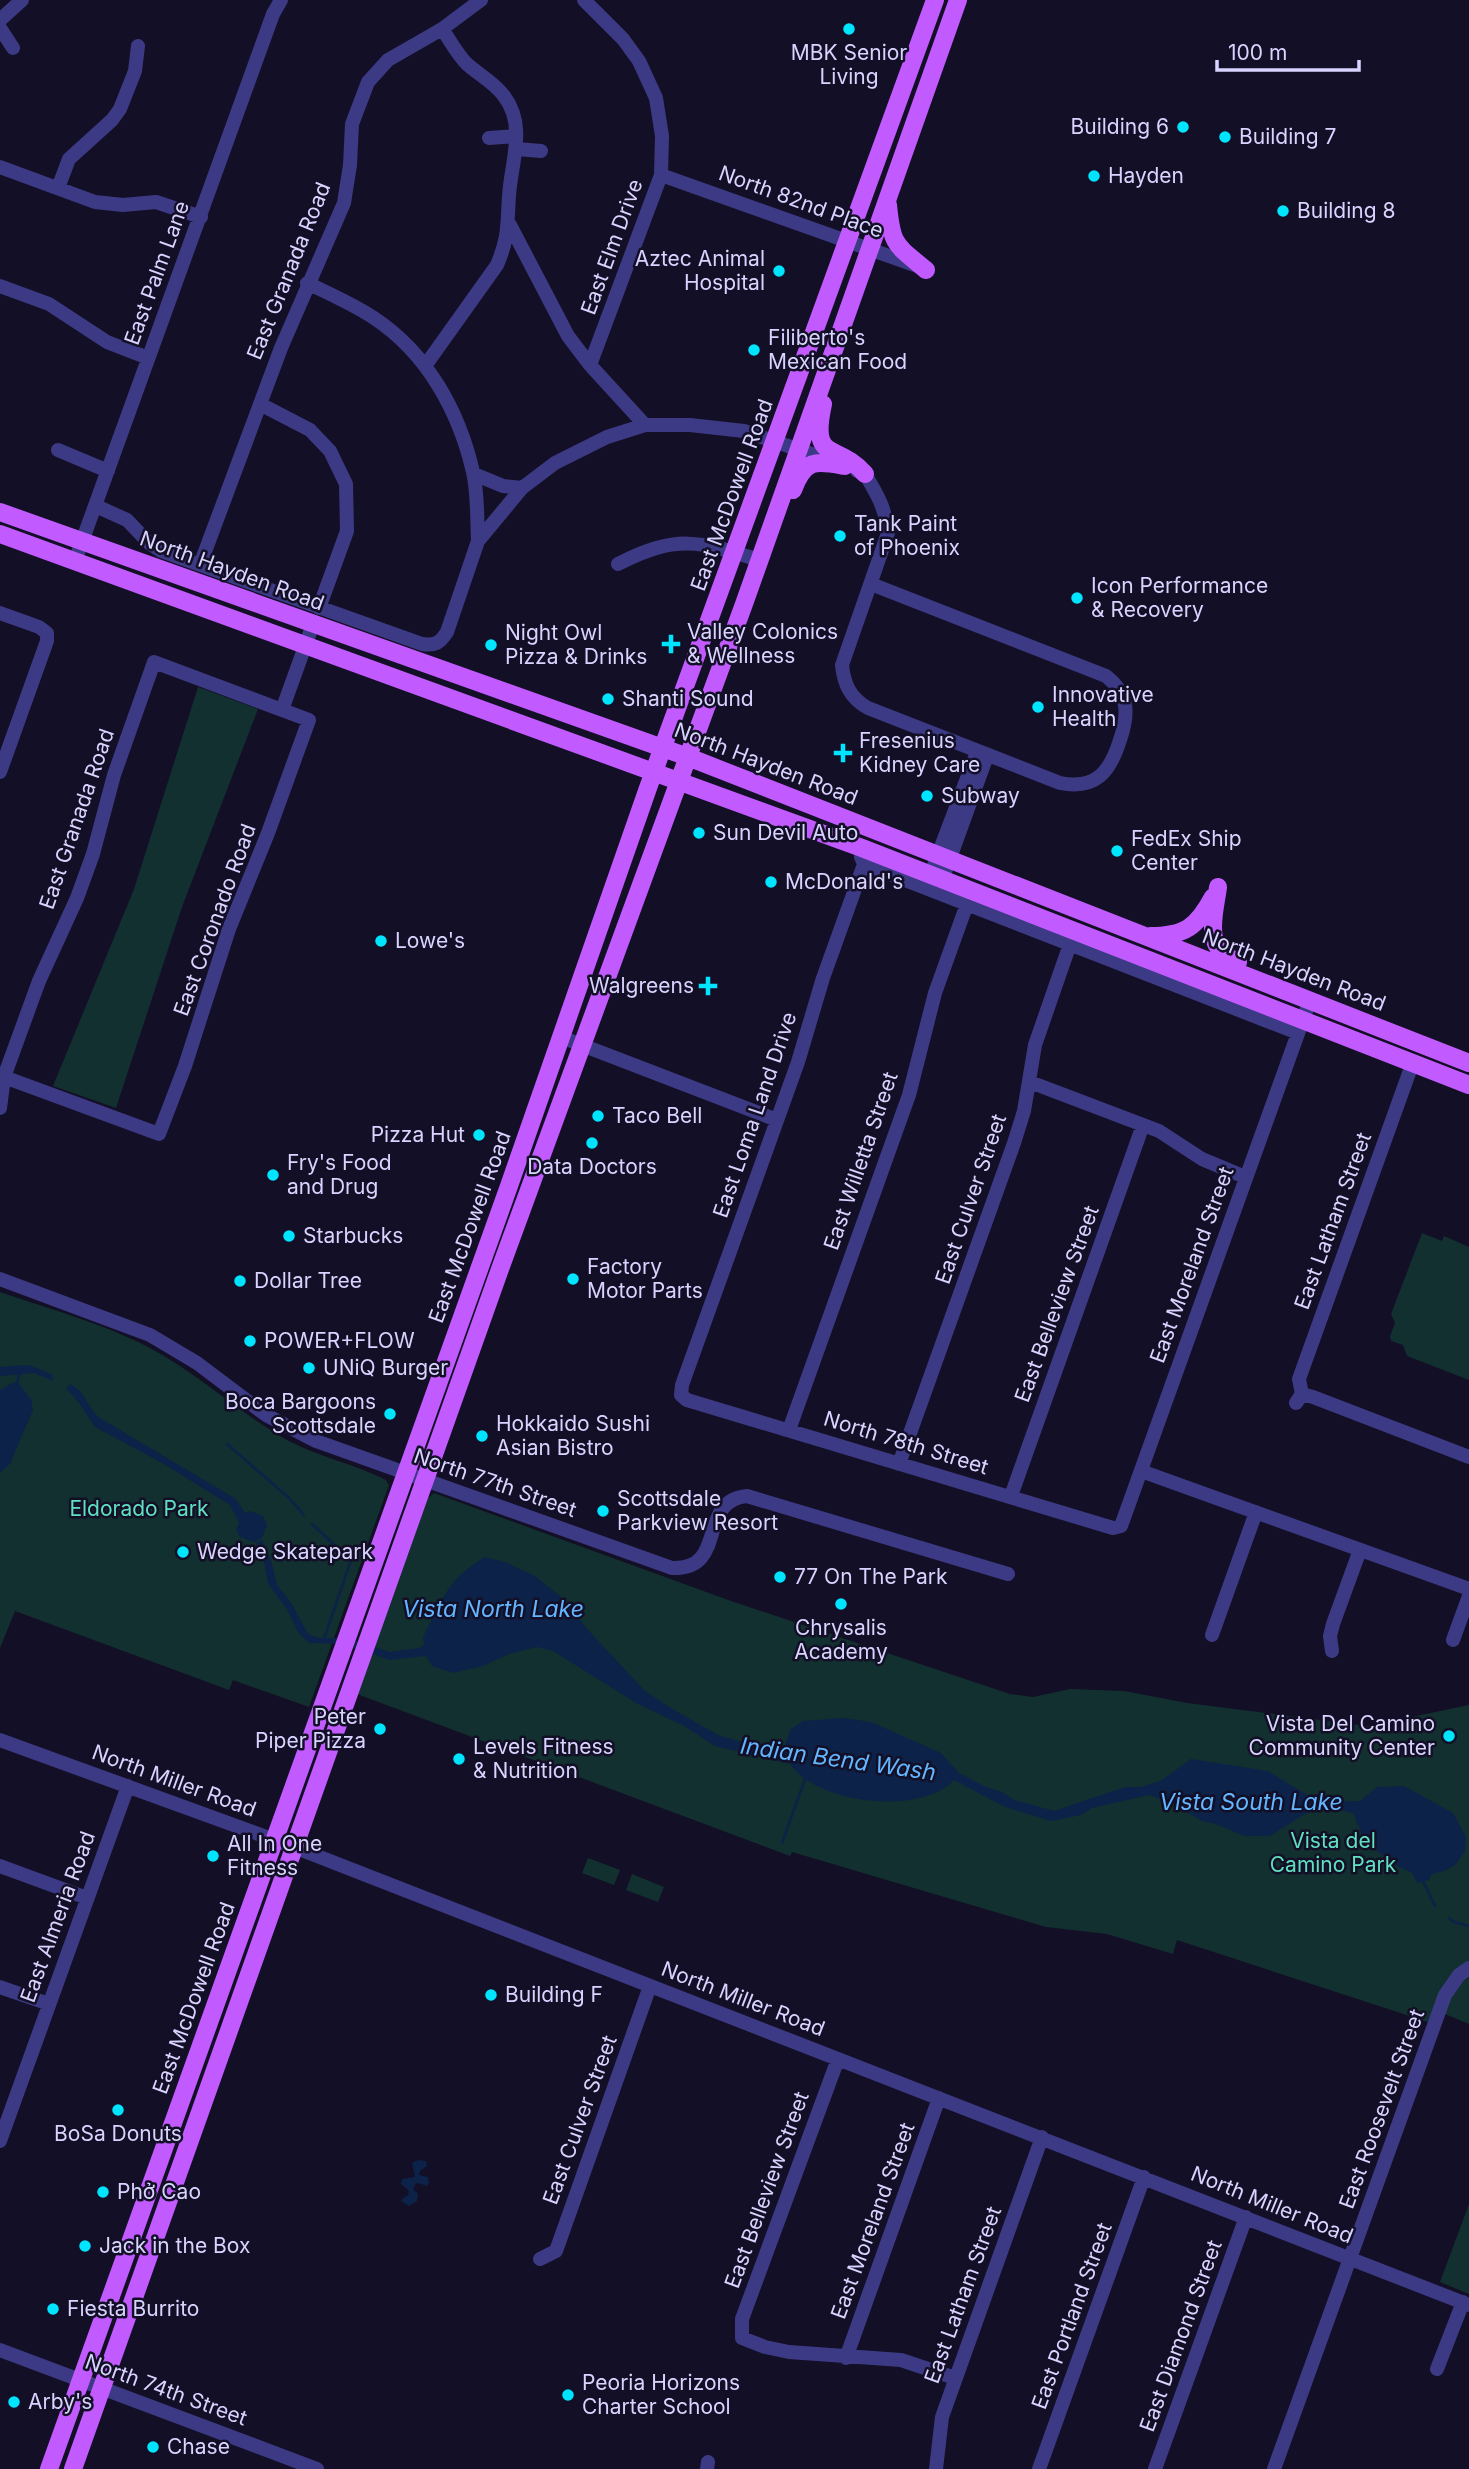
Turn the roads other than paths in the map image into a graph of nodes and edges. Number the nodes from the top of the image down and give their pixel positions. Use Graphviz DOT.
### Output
graph roads {
  1 [pos="22,0"];
  2 [pos="281,0"];
  3 [pos="481,0"];
  4 [pos="584,0"];
  5 [pos="935,0"];
  6 [pos="958,0"];
  7 [pos="0,20"];
  8 [pos="0,28"];
  9 [pos="442,29"];
  10 [pos="138,46"];
  11 [pos="13,48"];
  12 [pos="489,138"];
  13 [pos="516,143"];
  14 [pos="541,151"];
  15 [pos="0,167"];
  16 [pos="661,175"];
  17 [pos="58,188"];
  18 [pos="887,199"];
  19 [pos="201,217"];
  20 [pos="509,225"];
  21 [pos="848,241"];
  22 [pos="869,249"];
  23 [pos="526,259"];
  24 [pos="497,265"];
  25 [pos="926,270"];
  26 [pos="307,283"];
  27 [pos="0,286"];
  28 [pos="841,327"];
  29 [pos="148,358"];
  30 [pos="590,365"];
  31 [pos="425,366"];
  32 [pos="260,404"];
  33 [pos="645,425"];
  34 [pos="776,441"];
  35 [pos="797,449"];
  36 [pos="58,450"];
  37 [pos="845,466"];
  38 [pos="108,471"];
  39 [pos="474,474"];
  40 [pos="865,474"];
  41 [pos="522,488"];
  42 [pos="96,506"];
  43 [pos="0,512"];
  44 [pos="771,528"];
  45 [pos="0,534"];
  46 [pos="478,541"];
  47 [pos="83,542"];
  48 [pos="735,553"];
  49 [pos="75,561"];
  50 [pos="759,561"];
  51 [pos="618,564"];
  52 [pos="200,565"];
  53 [pos="871,584"];
  54 [pos="0,613"];
  55 [pos="316,616"];
  56 [pos="306,644"];
  57 [pos="282,710"];
  58 [pos="664,748"];
  59 [pos="982,754"];
  60 [pos="688,757"];
  61 [pos="0,772"];
  62 [pos="655,772"];
  63 [pos="679,780"];
  64 [pos="863,856"];
  65 [pos="944,858"];
  66 [pos="936,878"];
  67 [pos="967,904"];
  68 [pos="1143,936"];
  69 [pos="1070,944"];
  70 [pos="1194,955"];
  71 [pos="1187,974"];
  72 [pos="1263,981"];
  73 [pos="1310,1000"];
  74 [pos="1300,1026"];
  75 [pos="561,1037"];
  76 [pos="583,1045"];
  77 [pos="1413,1062"];
  78 [pos="1469,1063"];
  79 [pos="4,1077"];
  80 [pos="1030,1082"];
  81 [pos="1469,1085"];
  82 [pos="0,1108"];
  83 [pos="777,1120"];
  84 [pos="1143,1125"];
  85 [pos="1245,1177"];
  86 [pos="0,1279"];
  87 [pos="681,1395"];
  88 [pos="789,1430"];
  89 [pos="1469,1457"];
  90 [pos="899,1464"];
  91 [pos="1141,1471"];
  92 [pos="406,1474"];
  93 [pos="425,1480"];
  94 [pos="1011,1496"];
  95 [pos="1256,1512"];
  96 [pos="1121,1527"];
  97 [pos="1360,1549"];
  98 [pos="1008,1574"];
  99 [pos="1469,1589"];
  100 [pos="1469,1596"];
  101 [pos="1212,1636"];
  102 [pos="1453,1640"];
  103 [pos="1332,1651"];
  104 [pos="0,1740"];
  105 [pos="128,1786"];
  106 [pos="274,1840"];
  107 [pos="294,1847"];
  108 [pos="0,1866"];
  109 [pos="87,1898"];
  110 [pos="1469,1968"];
  111 [pos="650,1986"];
  112 [pos="0,1987"];
  113 [pos="49,2004"];
  114 [pos="838,2059"];
  115 [pos="939,2098"];
  116 [pos="5,2109"];
  117 [pos="1042,2137"];
  118 [pos="0,2141"];
  119 [pos="1144,2177"];
  120 [pos="1246,2217"];
  121 [pos="540,2259"];
  122 [pos="1350,2259"];
  123 [pos="1466,2304"];
  124 [pos="0,2350"];
  125 [pos="846,2358"];
  126 [pos="1437,2369"];
  127 [pos="955,2378"];
  128 [pos="80,2380"];
  129 [pos="103,2388"];
  130 [pos="49,2469"];
  131 [pos="73,2469"];
  132 [pos="317,2469"];
  133 [pos="936,2469"];
  134 [pos="1039,2469"];
  135 [pos="1155,2469"];
  136 [pos="1274,2469"];
  1 -- 7 [label="street"];
  2 -- 19 [label="street, East Palm Lane"];
  3 -- 9 [label="street, East Granada Road"];
  4 -- 16 [label="street, East Elm Drive"];
  5 -- 21 [label="main road, East McDowell Road"];
  6 -- 18 [label="main road, East McDowell Road"];
  8 -- 11 [label="street"];
  9 -- 13 [label="street"];
  9 -- 26 [label="street, East Granada Road"];
  10 -- 17 [label="street"];
  12 -- 13 [label="street"];
  13 -- 14 [label="street"];
  13 -- 20 [label="street"];
  15 -- 17 [label="street"];
  16 -- 21 [label="street, North 82nd Place"];
  16 -- 30 [label="street, East Elm Drive"];
  17 -- 19 [label="street"];
  18 -- 22 [label="main road, East McDowell Road"];
  18 -- 25 [label="main road"];
  19 -- 29 [label="street, East Palm Lane"];
  20 -- 23 [label="street"];
  20 -- 24 [label="street"];
  21 -- 22 [label="street, North 82nd Place"];
  21 -- 34 [label="main road, East McDowell Road"];
  22 -- 25 [label="street, North 82nd Place"];
  22 -- 28 [label="main road, East McDowell Road"];
  23 -- 24 [label="street"];
  23 -- 30 [label="street"];
  24 -- 31 [label="street"];
  26 -- 31 [label="street"];
  26 -- 32 [label="street, East Granada Road"];
  27 -- 29 [label="street"];
  28 -- 35 [label="main road, East McDowell Road"];
  28 -- 40 [label="main road"];
  29 -- 38 [label="street, East Palm Lane"];
  30 -- 33 [label="street"];
  31 -- 39 [label="street"];
  32 -- 52 [label="street, East Granada Road"];
  32 -- 55 [label="street"];
  33 -- 34 [label="street"];
  33 -- 41 [label="street"];
  34 -- 35 [label="street"];
  34 -- 48 [label="main road, East McDowell Road"];
  35 -- 37 [label="street"];
  35 -- 44 [label="main road, East McDowell Road"];
  36 -- 38 [label="street"];
  37 -- 40 [label="street"];
  37 -- 44 [label="main road"];
  38 -- 42 [label="street, East Palm Lane"];
  39 -- 41 [label="street"];
  39 -- 46 [label="street"];
  40 -- 53 [label="street"];
  41 -- 46 [label="street"];
  42 -- 47 [label="street, East Palm Lane"];
  42 -- 52 [label="street"];
  43 -- 47 [label="main road, North Hayden Road"];
  44 -- 50 [label="main road, East McDowell Road"];
  45 -- 49 [label="main road, North Hayden Road"];
  46 -- 55 [label="street"];
  47 -- 49 [label="street, East Palm Lane"];
  47 -- 55 [label="main road, North Hayden Road"];
  48 -- 50 [label="street"];
  48 -- 51 [label="street"];
  48 -- 58 [label="main road, East McDowell Road"];
  49 -- 56 [label="main road, North Hayden Road"];
  50 -- 60 [label="main road, East McDowell Road"];
  52 -- 55 [label="street"];
  53 -- 59 [label="street"];
  53 -- 59 [label="street"];
  54 -- 61 [label="street"];
  55 -- 56 [label="street"];
  55 -- 58 [label="main road, North Hayden Road"];
  56 -- 57 [label="street"];
  56 -- 62 [label="main road, North Hayden Road"];
  57 -- 79 [label="street, East Granada Road"];
  57 -- 79 [label="street, East Coronado Road"];
  58 -- 60 [label="main road, North Hayden Road"];
  58 -- 62 [label="main road, East McDowell Road"];
  59 -- 65 [label="street"];
  60 -- 63 [label="main road, East McDowell Road"];
  60 -- 65 [label="main road, North Hayden Road"];
  62 -- 63 [label="main road, North Hayden Road"];
  62 -- 75 [label="main road, East McDowell Road"];
  63 -- 64 [label="main road, North Hayden Road"];
  63 -- 76 [label="main road, East McDowell Road"];
  64 -- 66 [label="main road, North Hayden Road"];
  64 -- 67 [label="street, North Hayden Road"];
  64 -- 83 [label="street, East Loma Land Drive"];
  65 -- 66 [label="street"];
  65 -- 68 [label="main road, North Hayden Road"];
  66 -- 71 [label="main road, North Hayden Road"];
  67 -- 69 [label="street, North Hayden Road"];
  67 -- 88 [label="street, East Willetta Street"];
  68 -- 70 [label="main road, North Hayden Road"];
  68 -- 72 [label="main road"];
  69 -- 74 [label="street, North Hayden Road"];
  69 -- 80 [label="street, East Culver Street"];
  70 -- 71 [label="main road"];
  70 -- 72 [label="main road, North Hayden Road"];
  71 -- 74 [label="main road, North Hayden Road"];
  72 -- 73 [label="main road, North Hayden Road"];
  73 -- 74 [label="street, East Moreland Street"];
  73 -- 78 [label="main road, North Hayden Road"];
  74 -- 77 [label="main road, North Hayden Road"];
  74 -- 85 [label="street, East Moreland Street"];
  75 -- 76 [label="street"];
  75 -- 92 [label="main road, East McDowell Road"];
  76 -- 83 [label="street"];
  76 -- 93 [label="main road, East McDowell Road"];
  77 -- 81 [label="main road, North Hayden Road"];
  77 -- 89 [label="street, East Latham Street"];
  79 -- 82 [label="street, East Granada Road"];
  80 -- 84 [label="street"];
  80 -- 90 [label="street, East Culver Street"];
  83 -- 87 [label="street, East Loma Land Drive"];
  84 -- 85 [label="street"];
  84 -- 94 [label="street, East Belleview Street"];
  85 -- 91 [label="street, East Moreland Street"];
  86 -- 92 [label="street, North 77th Street"];
  87 -- 88 [label="street, North 78th Street"];
  88 -- 90 [label="street, North 78th Street"];
  90 -- 94 [label="street, North 78th Street"];
  91 -- 95 [label="street"];
  91 -- 96 [label="street, East Moreland Street"];
  92 -- 93 [label="street, North 77th Street"];
  92 -- 106 [label="main road, East McDowell Road"];
  93 -- 98 [label="street, North 77th Street"];
  93 -- 107 [label="main road, East McDowell Road"];
  94 -- 96 [label="street, North 78th Street"];
  95 -- 97 [label="street"];
  95 -- 101 [label="street"];
  97 -- 99 [label="street"];
  97 -- 103 [label="street"];
  100 -- 102 [label="street"];
  104 -- 105 [label="street, North Miller Road"];
  105 -- 106 [label="street, North Miller Road"];
  105 -- 109 [label="street, East Almeria Road"];
  106 -- 107 [label="street, North Miller Road"];
  106 -- 128 [label="main road, East McDowell Road"];
  107 -- 111 [label="street, North Miller Road"];
  107 -- 129 [label="main road, East McDowell Road"];
  108 -- 109 [label="street"];
  109 -- 113 [label="street, East Almeria Road"];
  110 -- 122 [label="street, East Roosevelt Street"];
  111 -- 114 [label="street, North Miller Road"];
  111 -- 121 [label="street, East Culver Street"];
  112 -- 113 [label="street"];
  113 -- 116 [label="street, East Almeria Road"];
  114 -- 115 [label="street, North Miller Road"];
  114 -- 125 [label="street, East Belleview Street"];
  115 -- 117 [label="street, North Miller Road"];
  115 -- 125 [label="street, East Moreland Street"];
  116 -- 118 [label="street, East Almeria Road"];
  117 -- 119 [label="street, North Miller Road"];
  117 -- 127 [label="street, East Latham Street"];
  119 -- 120 [label="street, North Miller Road"];
  119 -- 134 [label="street, East Portland Street"];
  120 -- 122 [label="street, North Miller Road"];
  120 -- 135 [label="street, East Diamond Street"];
  122 -- 123 [label="street, North Miller Road"];
  122 -- 136 [label="street, East Roosevelt Street"];
  123 -- 126 [label="street"];
  124 -- 128 [label="street, North 74th Street"];
  125 -- 127 [label="street"];
  127 -- 133 [label="street, East Latham Street"];
  128 -- 129 [label="street, North 74th Street"];
  128 -- 130 [label="main road, East McDowell Road"];
  129 -- 131 [label="main road, East McDowell Road"];
  129 -- 132 [label="street, North 74th Street"];
}
